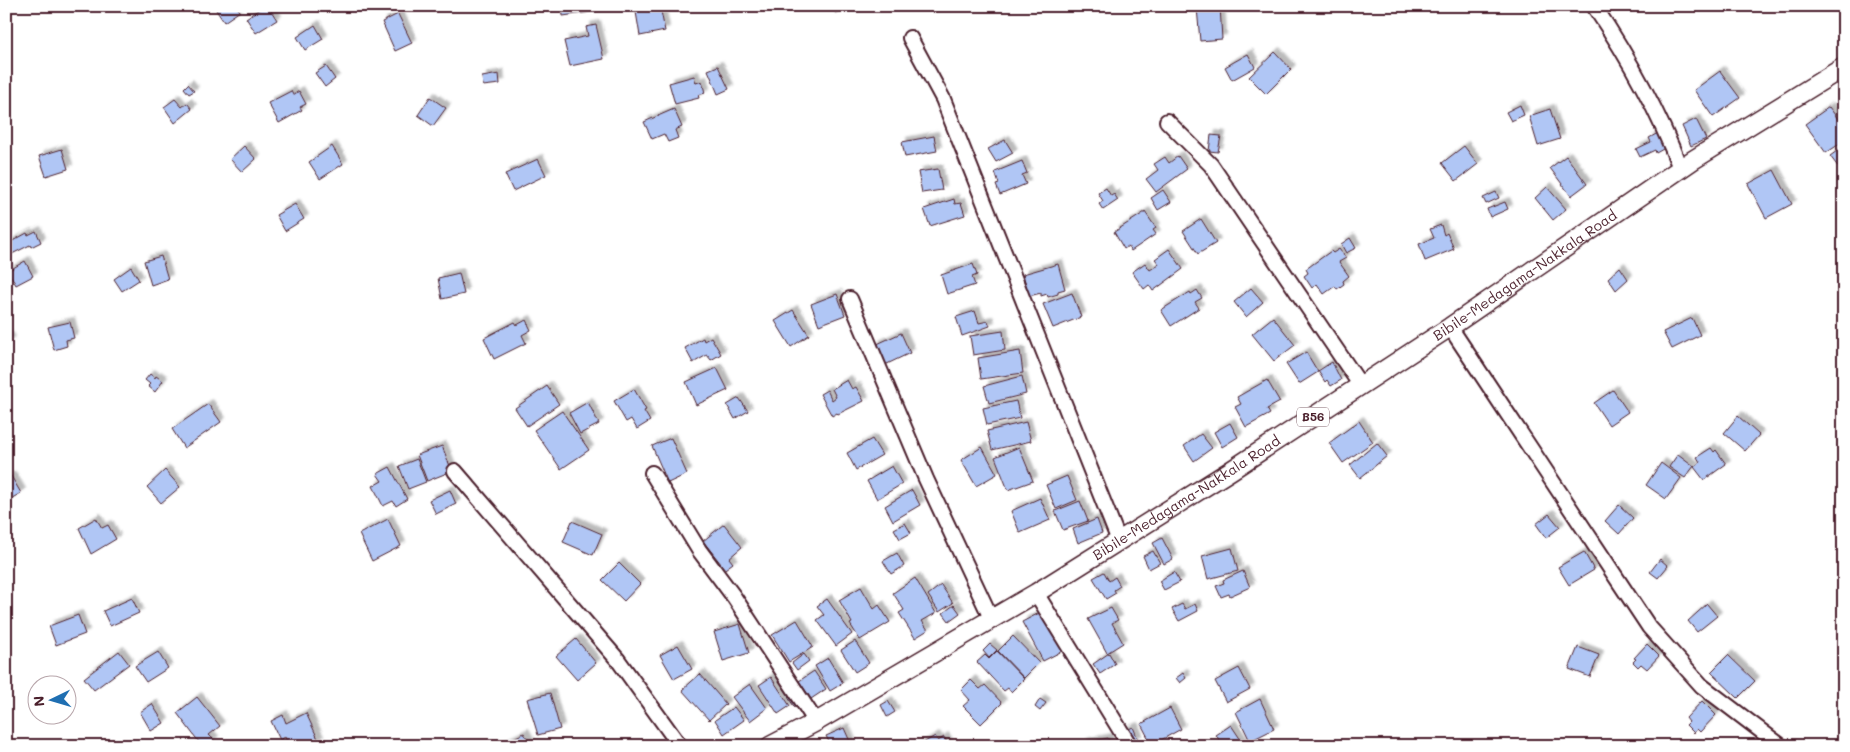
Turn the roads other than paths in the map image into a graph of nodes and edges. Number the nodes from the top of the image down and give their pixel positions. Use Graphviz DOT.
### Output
graph roads {
  1 [pos="1594,6"];
  2 [pos="910,38"];
  3 [pos="1844,67"];
  4 [pos="1168,120"];
  5 [pos="1680,168"];
  6 [pos="850,299"];
  7 [pos="1450,326"];
  8 [pos="1361,386"];
  9 [pos="455,472"];
  10 [pos="652,473"];
  11 [pos="1119,542"];
  12 [pos="1036,593"];
  13 [pos="991,618"];
  14 [pos="816,722"];
  15 [pos="680,746"];
  16 [pos="770,746"];
  17 [pos="1130,746"];
  18 [pos="1781,746"];
  1 -- 5 [label="street"];
  2 -- 11 [label="street"];
  3 -- 5 [label="main road, Bibile-Medagama-Nakkala Road / B56"];
  4 -- 8 [label="street"];
  5 -- 7 [label="main road, Bibile-Medagama-Nakkala Road / B56"];
  6 -- 13 [label="street"];
  7 -- 8 [label="main road, Bibile-Medagama-Nakkala Road / B56"];
  7 -- 18 [label="street"];
  8 -- 11 [label="main road, Bibile-Medagama-Nakkala Road / B56"];
  9 -- 15 [label="street"];
  10 -- 14 [label="street"];
  11 -- 12 [label="main road, Bibile-Medagama-Nakkala Road / B56"];
  12 -- 13 [label="main road, Bibile-Medagama-Nakkala Road / B56"];
  12 -- 17 [label="street"];
  13 -- 14 [label="main road, Bibile-Medagama-Nakkala Road / B56"];
  14 -- 16 [label="main road, Bibile-Medagama-Nakkala Road / B56"];
}
